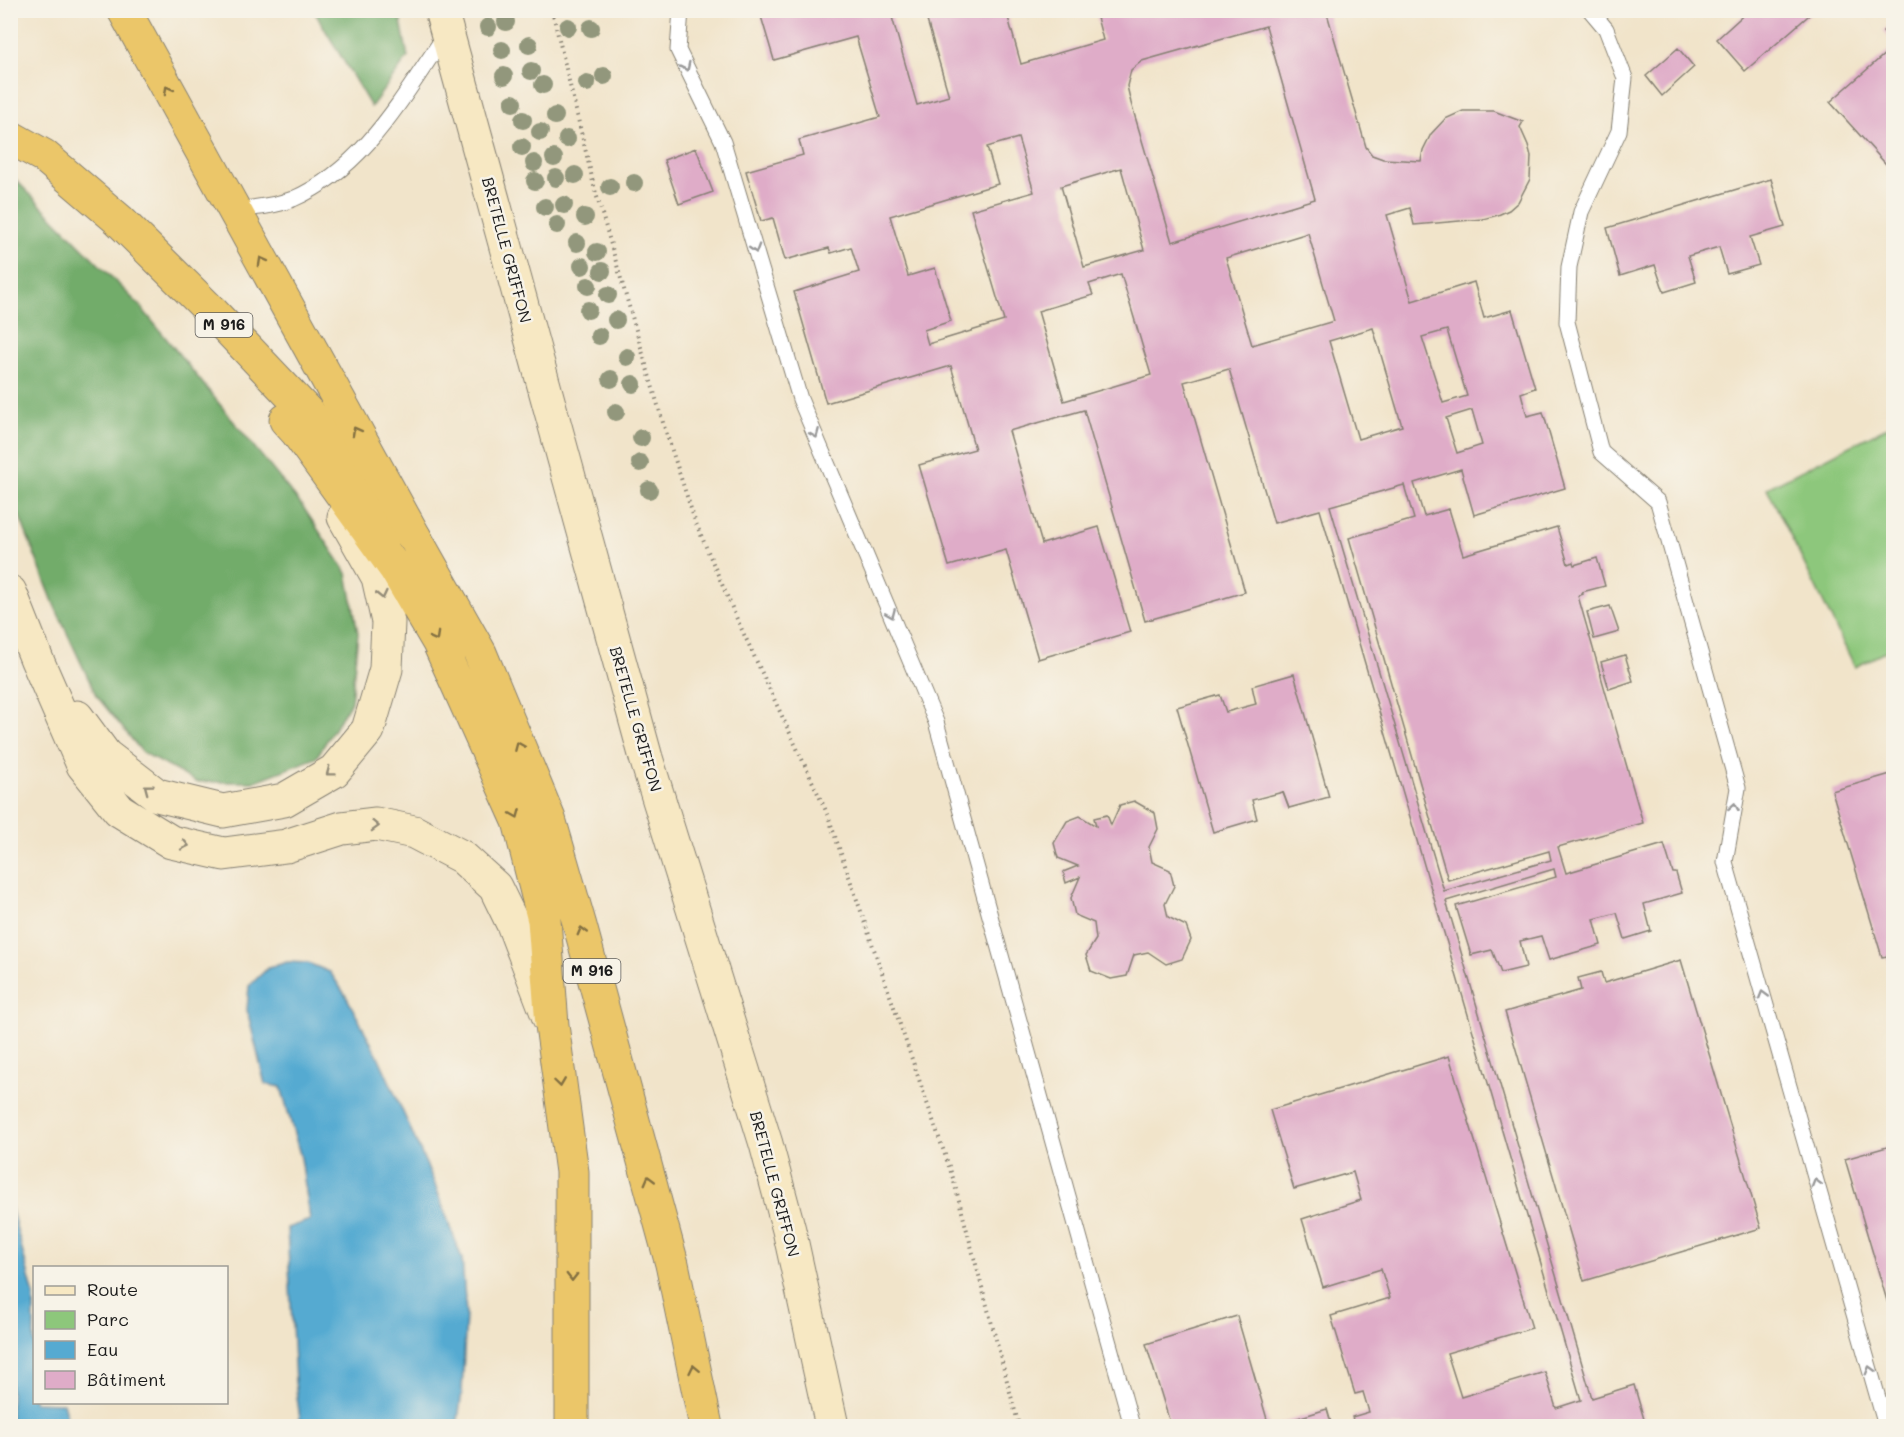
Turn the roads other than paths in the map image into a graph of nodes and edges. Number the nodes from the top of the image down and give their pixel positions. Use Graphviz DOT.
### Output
graph roads {
  1 [pos="124,10"];
  2 [pos="681,10"];
  3 [pos="1590,10"];
  4 [pos="444,21"];
  5 [pos="10,137"];
  6 [pos="10,146"];
  7 [pos="235,210"];
  8 [pos="297,432"];
  9 [pos="415,538"];
  10 [pos="10,592"];
  11 [pos="37,660"];
  12 [pos="552,1025"];
  13 [pos="573,1426"];
  14 [pos="706,1426"];
  15 [pos="832,1426"];
  16 [pos="1132,1426"];
  17 [pos="1886,1426"];
  7 -- 1 [label="highway, one-way"];
  2 -- 16 [label="lane, one-way"];
  17 -- 3 [label="lane, one-way"];
  4 -- 7 [label="lane"];
  4 -- 15 [label="main road, BRETELLE GRIFFON"];
  5 -- 9 [label="highway, M 916"];
  6 -- 8 [label="highway, M 916"];
  9 -- 7 [label="highway, one-way"];
  8 -- 11 [label="main road, one-way"];
  8 -- 12 [label="highway, M 916, one-way"];
  14 -- 9 [label="highway, M 916, one-way"];
  10 -- 11 [label="main road"];
  11 -- 12 [label="main road, one-way"];
  12 -- 13 [label="highway, M 916, one-way"];
}
